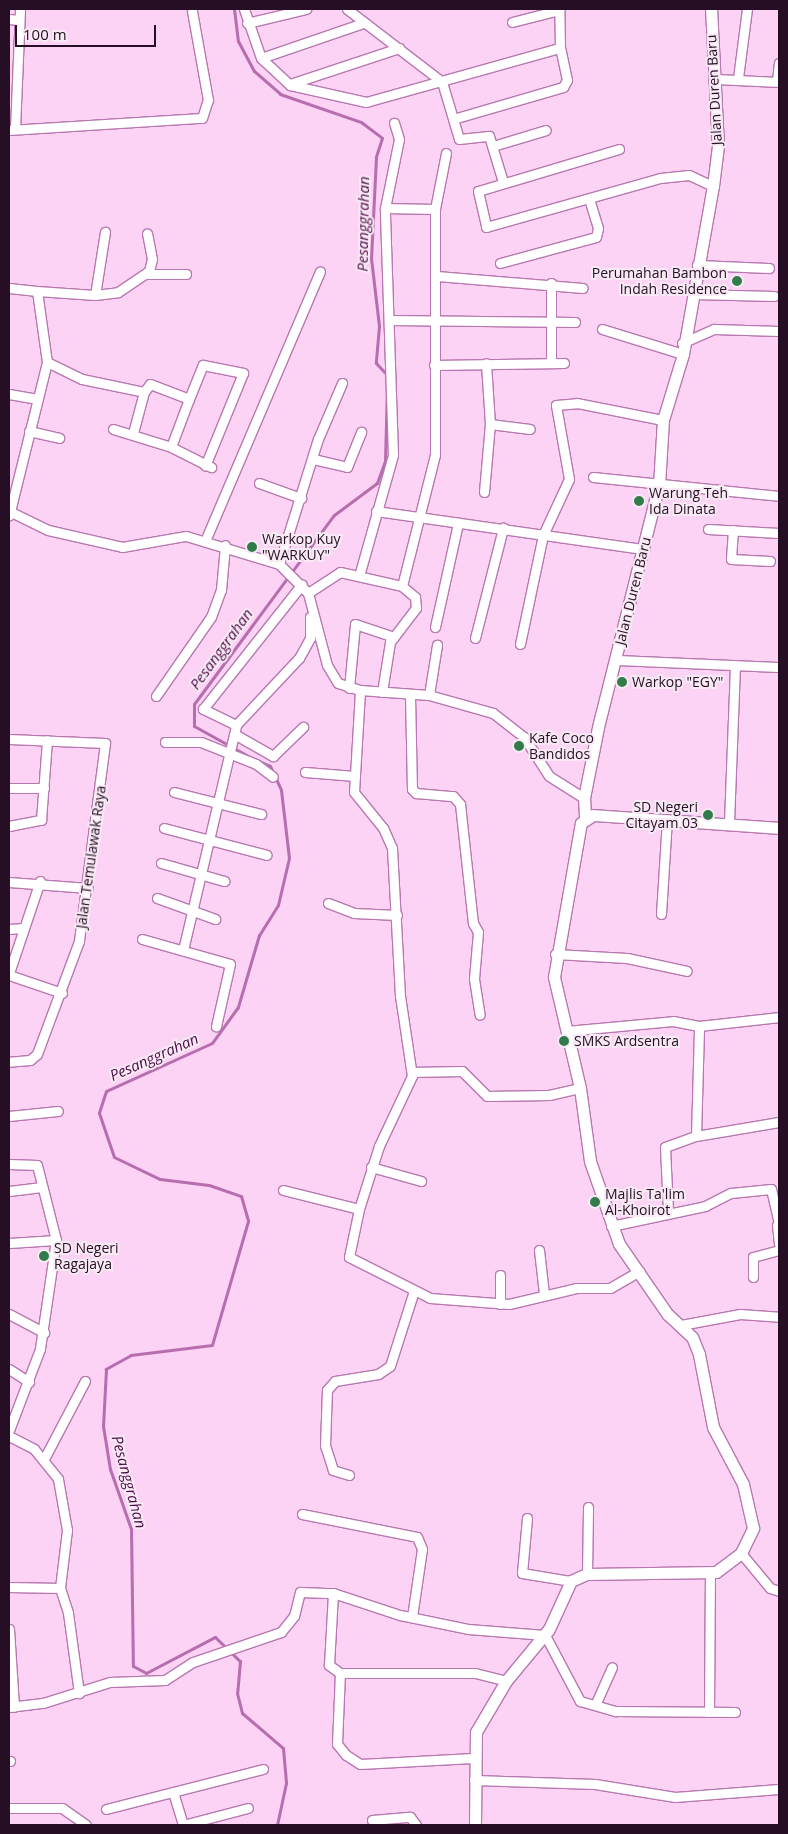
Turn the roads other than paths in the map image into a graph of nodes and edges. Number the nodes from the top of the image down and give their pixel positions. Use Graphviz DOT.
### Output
graph roads {
  1 [pos="20,9"];
  2 [pos="244,9"];
  3 [pos="306,9"];
  4 [pos="347,9"];
  5 [pos="559,9"];
  6 [pos="711,9"];
  7 [pos="747,9"];
  8 [pos="192,11"];
  9 [pos="9,19"];
  10 [pos="19,20"];
  11 [pos="512,22"];
  12 [pos="247,23"];
  13 [pos="363,23"];
  14 [pos="399,48"];
  15 [pos="560,48"];
  16 [pos="261,58"];
  17 [pos="779,63"];
  18 [pos="738,78"];
  19 [pos="715,79"];
  20 [pos="442,82"];
  21 [pos="778,82"];
  22 [pos="290,85"];
  23 [pos="453,119"];
  24 [pos="394,122"];
  25 [pos="12,129"];
  26 [pos="546,130"];
  27 [pos="493,146"];
  28 [pos="619,149"];
  29 [pos="446,154"];
  30 [pos="503,182"];
  31 [pos="713,186"];
  32 [pos="589,199"];
  33 [pos="385,208"];
  34 [pos="435,209"];
  35 [pos="105,232"];
  36 [pos="146,233"];
  37 [pos="500,263"];
  38 [pos="697,265"];
  39 [pos="768,268"];
  40 [pos="320,272"];
  41 [pos="147,274"];
  42 [pos="186,274"];
  43 [pos="437,276"];
  44 [pos="551,283"];
  45 [pos="9,288"];
  46 [pos="583,288"];
  47 [pos="37,291"];
  48 [pos="693,294"];
  49 [pos="95,295"];
  50 [pos="774,296"];
  51 [pos="390,320"];
  52 [pos="551,321"];
  53 [pos="433,322"];
  54 [pos="575,322"];
  55 [pos="602,329"];
  56 [pos="779,331"];
  57 [pos="683,349"];
  58 [pos="46,362"];
  59 [pos="564,363"];
  60 [pos="486,364"];
  61 [pos="551,364"];
  62 [pos="434,365"];
  63 [pos="342,383"];
  64 [pos="144,392"];
  65 [pos="9,394"];
  66 [pos="189,398"];
  67 [pos="38,399"];
  68 [pos="663,420"];
  69 [pos="490,424"];
  70 [pos="113,429"];
  71 [pos="530,429"];
  72 [pos="29,431"];
  73 [pos="361,432"];
  74 [pos="133,433"];
  75 [pos="60,438"];
  76 [pos="171,447"];
  77 [pos="313,459"];
  78 [pos="593,477"];
  79 [pos="259,483"];
  80 [pos="659,485"];
  81 [pos="484,492"];
  82 [pos="779,496"];
  83 [pos="302,498"];
  84 [pos="376,511"];
  85 [pos="9,512"];
  86 [pos="421,518"];
  87 [pos="458,523"];
  88 [pos="503,528"];
  89 [pos="708,529"];
  90 [pos="733,530"];
  91 [pos="779,533"];
  92 [pos="545,535"];
  93 [pos="205,541"];
  94 [pos="225,545"];
  95 [pos="644,549"];
  96 [pos="770,561"];
  97 [pos="282,566"];
  98 [pos="358,576"];
  99 [pos="298,583"];
  100 [pos="402,586"];
  101 [pos="308,592"];
  102 [pos="435,627"];
  103 [pos="394,637"];
  104 [pos="475,638"];
  105 [pos="520,644"];
  106 [pos="437,645"];
  107 [pos="616,660"];
  108 [pos="735,665"];
  109 [pos="779,667"];
  110 [pos="349,688"];
  111 [pos="360,690"];
  112 [pos="382,692"];
  113 [pos="410,695"];
  114 [pos="429,695"];
  115 [pos="156,696"];
  116 [pos="236,724"];
  117 [pos="303,727"];
  118 [pos="236,738"];
  119 [pos="9,739"];
  120 [pos="47,740"];
  121 [pos="165,742"];
  122 [pos="232,753"];
  123 [pos="305,772"];
  124 [pos="355,776"];
  125 [pos="273,777"];
  126 [pos="9,788"];
  127 [pos="44,788"];
  128 [pos="174,792"];
  129 [pos="584,798"];
  130 [pos="219,804"];
  131 [pos="261,814"];
  132 [pos="586,816"];
  133 [pos="666,819"];
  134 [pos="729,822"];
  135 [pos="9,826"];
  136 [pos="164,828"];
  137 [pos="779,828"];
  138 [pos="210,841"];
  139 [pos="267,855"];
  140 [pos="161,863"];
  141 [pos="202,875"];
  142 [pos="224,881"];
  143 [pos="9,882"];
  144 [pos="40,882"];
  145 [pos="88,888"];
  146 [pos="157,898"];
  147 [pos="328,903"];
  148 [pos="192,912"];
  149 [pos="661,914"];
  150 [pos="397,915"];
  151 [pos="214,919"];
  152 [pos="23,928"];
  153 [pos="9,929"];
  154 [pos="142,939"];
  155 [pos="184,950"];
  156 [pos="555,954"];
  157 [pos="687,971"];
  158 [pos="9,974"];
  159 [pos="62,993"];
  160 [pos="480,1015"];
  161 [pos="779,1017"];
  162 [pos="216,1026"];
  163 [pos="699,1026"];
  164 [pos="566,1031"];
  165 [pos="9,1062"];
  166 [pos="412,1072"];
  167 [pos="580,1088"];
  168 [pos="58,1111"];
  169 [pos="9,1116"];
  170 [pos="779,1122"];
  171 [pos="696,1136"];
  172 [pos="9,1164"];
  173 [pos="371,1167"];
  174 [pos="421,1181"];
  175 [pos="40,1187"];
  176 [pos="283,1190"];
  177 [pos="9,1191"];
  178 [pos="359,1210"];
  179 [pos="668,1211"];
  180 [pos="778,1225"];
  181 [pos="611,1226"];
  182 [pos="56,1240"];
  183 [pos="9,1243"];
  184 [pos="779,1244"];
  185 [pos="539,1250"];
  186 [pos="779,1250"];
  187 [pos="639,1271"];
  188 [pos="500,1275"];
  189 [pos="753,1277"];
  190 [pos="414,1290"];
  191 [pos="544,1294"];
  192 [pos="500,1304"];
  193 [pos="9,1314"];
  194 [pos="779,1317"];
  195 [pos="681,1325"];
  196 [pos="44,1333"];
  197 [pos="9,1369"];
  198 [pos="85,1381"];
  199 [pos="29,1382"];
  200 [pos="9,1430"];
  201 [pos="9,1436"];
  202 [pos="44,1459"];
  203 [pos="349,1475"];
  204 [pos="588,1507"];
  205 [pos="302,1514"];
  206 [pos="527,1518"];
  207 [pos="741,1553"];
  208 [pos="587,1574"];
  209 [pos="710,1574"];
  210 [pos="572,1581"];
  211 [pos="9,1587"];
  212 [pos="60,1588"];
  213 [pos="779,1591"];
  214 [pos="333,1593"];
  215 [pos="412,1617"];
  216 [pos="9,1629"];
  217 [pos="544,1635"];
  218 [pos="10,1645"];
  219 [pos="612,1667"];
  220 [pos="340,1673"];
  221 [pos="506,1681"];
  222 [pos="79,1693"];
  223 [pos="596,1703"];
  224 [pos="11,1707"];
  225 [pos="709,1712"];
  226 [pos="735,1712"];
  227 [pos="473,1758"];
  228 [pos="263,1770"];
  229 [pos="474,1780"];
  230 [pos="779,1789"];
  231 [pos="173,1792"];
  232 [pos="9,1808"];
  233 [pos="248,1808"];
  234 [pos="106,1809"];
  235 [pos="372,1820"];
  236 [pos="86,1825"];
  237 [pos="183,1825"];
  238 [pos="416,1825"];
  239 [pos="475,1825"];
  1 -- 10 [label="street"];
  2 -- 12 [label="street"];
  3 -- 12 [label="street"];
  4 -- 13 [label="street"];
  5 -- 11 [label="street"];
  5 -- 15 [label="street"];
  6 -- 19 [label="street, Jalan Duren Baru"];
  7 -- 18 [label="street"];
  8 -- 25 [label="street"];
  9 -- 10 [label="street"];
  10 -- 25 [label="street"];
  12 -- 16 [label="street"];
  13 -- 14 [label="street"];
  13 -- 16 [label="street"];
  14 -- 20 [label="street"];
  14 -- 22 [label="street"];
  15 -- 20 [label="street"];
  15 -- 23 [label="street"];
  16 -- 22 [label="street"];
  17 -- 21 [label="street"];
  18 -- 19 [label="street"];
  18 -- 21 [label="street"];
  19 -- 31 [label="street, Jalan Duren Baru"];
  20 -- 22 [label="street"];
  20 -- 23 [label="street"];
  23 -- 27 [label="street"];
  24 -- 33 [label="street"];
  26 -- 27 [label="street"];
  27 -- 30 [label="street"];
  28 -- 30 [label="street"];
  29 -- 34 [label="street"];
  30 -- 32 [label="street"];
  31 -- 32 [label="street"];
  31 -- 38 [label="street, Jalan Duren Baru"];
  32 -- 37 [label="street"];
  33 -- 34 [label="street"];
  33 -- 51 [label="street"];
  34 -- 43 [label="street"];
  35 -- 49 [label="street"];
  36 -- 41 [label="street"];
  38 -- 39 [label="street"];
  38 -- 48 [label="street, Jalan Duren Baru"];
  40 -- 93 [label="street"];
  41 -- 42 [label="street"];
  41 -- 49 [label="street"];
  43 -- 44 [label="street"];
  43 -- 53 [label="street"];
  44 -- 46 [label="street"];
  44 -- 52 [label="street"];
  45 -- 47 [label="street"];
  47 -- 49 [label="street"];
  47 -- 58 [label="street"];
  48 -- 50 [label="street"];
  48 -- 57 [label="street, Jalan Duren Baru"];
  51 -- 53 [label="street"];
  51 -- 84 [label="street"];
  52 -- 53 [label="street"];
  52 -- 54 [label="street"];
  52 -- 61 [label="street"];
  53 -- 62 [label="street"];
  55 -- 57 [label="street"];
  56 -- 57 [label="street"];
  57 -- 68 [label="street, Jalan Duren Baru"];
  58 -- 64 [label="street"];
  58 -- 67 [label="street"];
  59 -- 61 [label="street"];
  60 -- 61 [label="street"];
  60 -- 62 [label="street"];
  60 -- 69 [label="street"];
  62 -- 86 [label="street"];
  63 -- 77 [label="street"];
  64 -- 66 [label="street"];
  64 -- 74 [label="street"];
  65 -- 67 [label="street"];
  66 -- 76 [label="street"];
  66 -- 76 [label="street"];
  67 -- 72 [label="street"];
  68 -- 80 [label="street, Jalan Duren Baru"];
  68 -- 92 [label="street"];
  69 -- 71 [label="street"];
  69 -- 81 [label="street"];
  70 -- 74 [label="street"];
  72 -- 75 [label="street"];
  72 -- 85 [label="street"];
  73 -- 77 [label="street"];
  74 -- 76 [label="street"];
  77 -- 83 [label="street"];
  78 -- 80 [label="street"];
  79 -- 83 [label="street"];
  80 -- 82 [label="street"];
  80 -- 95 [label="street, Jalan Duren Baru"];
  83 -- 97 [label="street"];
  84 -- 86 [label="street"];
  84 -- 98 [label="street"];
  85 -- 93 [label="street"];
  86 -- 87 [label="street"];
  86 -- 100 [label="street"];
  87 -- 88 [label="street"];
  87 -- 102 [label="street"];
  88 -- 92 [label="street"];
  88 -- 104 [label="street"];
  89 -- 90 [label="street"];
  90 -- 91 [label="street"];
  90 -- 96 [label="street"];
  92 -- 95 [label="street"];
  92 -- 105 [label="street"];
  93 -- 94 [label="street"];
  94 -- 97 [label="street"];
  94 -- 115 [label="street"];
  95 -- 107 [label="street, Jalan Duren Baru"];
  97 -- 99 [label="street"];
  98 -- 100 [label="street"];
  98 -- 101 [label="street"];
  99 -- 101 [label="street"];
  99 -- 116 [label="street"];
  99 -- 116 [label="street"];
  100 -- 103 [label="street"];
  101 -- 110 [label="street"];
  103 -- 110 [label="street"];
  103 -- 112 [label="street"];
  106 -- 114 [label="street"];
  107 -- 108 [label="street"];
  107 -- 129 [label="street, Jalan Duren Baru"];
  108 -- 109 [label="street"];
  108 -- 134 [label="street"];
  110 -- 111 [label="street"];
  111 -- 112 [label="street"];
  111 -- 124 [label="street"];
  112 -- 113 [label="street"];
  113 -- 114 [label="street"];
  113 -- 160 [label="street"];
  114 -- 129 [label="street"];
  116 -- 118 [label="street"];
  117 -- 118 [label="street"];
  118 -- 122 [label="street"];
  119 -- 120 [label="street"];
  120 -- 127 [label="street"];
  120 -- 145 [label="street, Jalan Temulawak Raya"];
  121 -- 122 [label="street"];
  122 -- 125 [label="street"];
  122 -- 130 [label="street"];
  123 -- 124 [label="street"];
  124 -- 150 [label="street"];
  126 -- 127 [label="street"];
  127 -- 135 [label="street"];
  128 -- 130 [label="street"];
  129 -- 132 [label="street, Jalan Duren Baru"];
  130 -- 131 [label="street"];
  130 -- 138 [label="street"];
  132 -- 133 [label="street"];
  132 -- 156 [label="street, Jalan Duren Baru"];
  133 -- 134 [label="street"];
  133 -- 149 [label="street"];
  134 -- 137 [label="street"];
  136 -- 138 [label="street"];
  138 -- 139 [label="street"];
  138 -- 141 [label="street"];
  140 -- 141 [label="street"];
  141 -- 142 [label="street"];
  141 -- 148 [label="street"];
  143 -- 144 [label="street"];
  144 -- 145 [label="street"];
  144 -- 152 [label="street"];
  145 -- 159 [label="street, Jalan Temulawak Raya"];
  146 -- 148 [label="street"];
  147 -- 150 [label="street"];
  148 -- 151 [label="street"];
  148 -- 155 [label="street"];
  150 -- 166 [label="street"];
  152 -- 153 [label="street"];
  152 -- 158 [label="street"];
  154 -- 155 [label="street"];
  155 -- 162 [label="street"];
  156 -- 157 [label="street"];
  156 -- 164 [label="street, Jalan Duren Baru"];
  158 -- 159 [label="street"];
  159 -- 165 [label="street, Jalan Temulawak Raya"];
  161 -- 163 [label="street"];
  163 -- 164 [label="street"];
  163 -- 171 [label="street"];
  164 -- 167 [label="street, Jalan Duren Baru"];
  166 -- 167 [label="street"];
  166 -- 173 [label="street"];
  167 -- 181 [label="street, Jalan Duren Baru"];
  168 -- 169 [label="street"];
  170 -- 171 [label="street"];
  171 -- 179 [label="street"];
  172 -- 175 [label="street"];
  173 -- 174 [label="street"];
  173 -- 178 [label="street"];
  175 -- 177 [label="street"];
  175 -- 182 [label="street"];
  176 -- 178 [label="street"];
  178 -- 190 [label="street"];
  179 -- 180 [label="street"];
  179 -- 181 [label="street"];
  180 -- 184 [label="street"];
  181 -- 187 [label="street, Jalan Duren Baru"];
  182 -- 183 [label="street"];
  182 -- 196 [label="street"];
  185 -- 191 [label="street"];
  186 -- 189 [label="street"];
  187 -- 191 [label="street"];
  187 -- 195 [label="street, Jalan Duren Baru"];
  188 -- 192 [label="street"];
  190 -- 192 [label="street"];
  190 -- 203 [label="street"];
  191 -- 192 [label="street"];
  193 -- 196 [label="street"];
  194 -- 195 [label="street"];
  195 -- 207 [label="street, Jalan Duren Baru"];
  196 -- 199 [label="street"];
  197 -- 199 [label="street"];
  198 -- 202 [label="street"];
  199 -- 200 [label="street"];
  201 -- 202 [label="street"];
  202 -- 212 [label="street"];
  204 -- 208 [label="street"];
  205 -- 215 [label="street"];
  206 -- 210 [label="street"];
  207 -- 209 [label="street"];
  207 -- 213 [label="street"];
  208 -- 209 [label="street"];
  208 -- 210 [label="street"];
  209 -- 225 [label="street"];
  210 -- 217 [label="street"];
  211 -- 212 [label="street"];
  212 -- 222 [label="street"];
  214 -- 215 [label="street"];
  214 -- 220 [label="street"];
  214 -- 222 [label="street"];
  215 -- 217 [label="street"];
  216 -- 218 [label="street"];
  217 -- 221 [label="street"];
  217 -- 223 [label="street"];
  218 -- 224 [label="street"];
  219 -- 223 [label="street"];
  220 -- 221 [label="street"];
  220 -- 227 [label="street"];
  221 -- 227 [label="street"];
  222 -- 224 [label="street"];
  223 -- 225 [label="street"];
  225 -- 226 [label="street"];
  227 -- 229 [label="street"];
  228 -- 231 [label="street"];
  229 -- 230 [label="street"];
  229 -- 239 [label="street"];
  231 -- 234 [label="street"];
  231 -- 237 [label="street"];
  232 -- 236 [label="street"];
  233 -- 237 [label="street"];
  235 -- 238 [label="street"];
}
